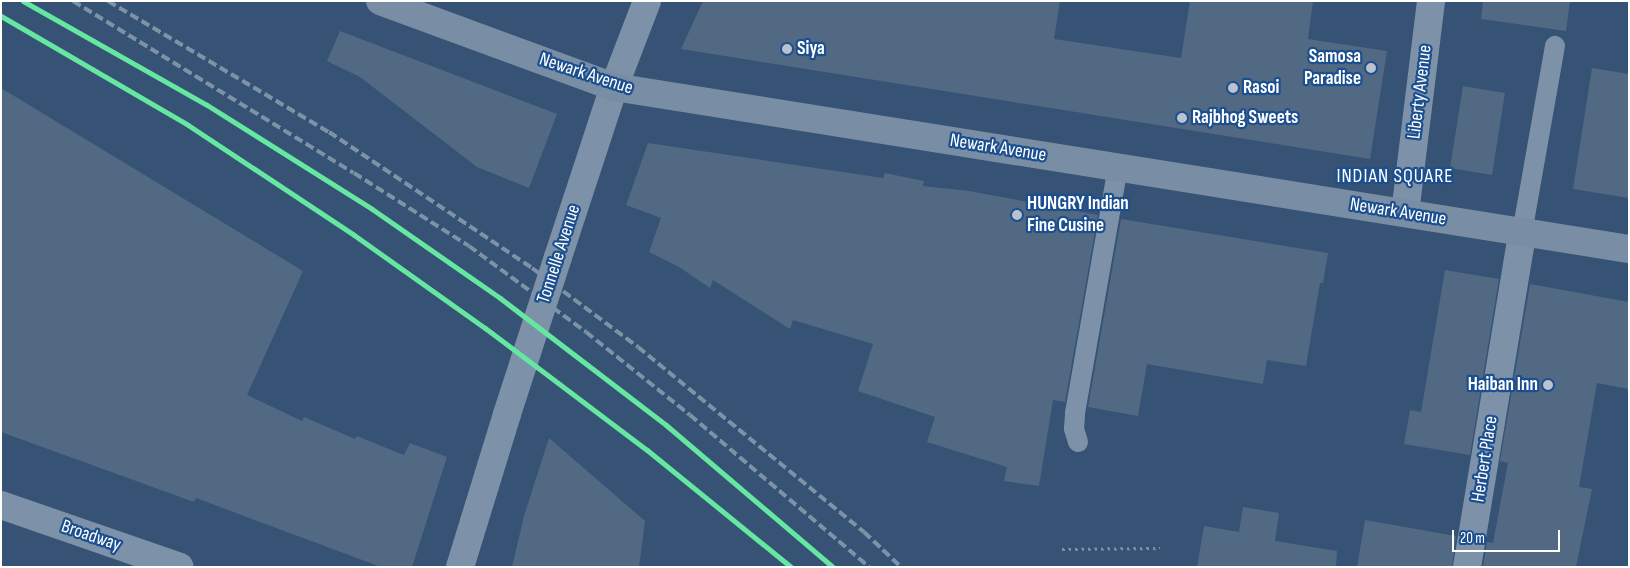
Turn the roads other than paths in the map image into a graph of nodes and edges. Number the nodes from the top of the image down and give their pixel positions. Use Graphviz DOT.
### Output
graph roads {
  1 [pos="380,1"];
  2 [pos="647,1"];
  3 [pos="1431,1"];
  4 [pos="1555,46"];
  5 [pos="614,87"];
  6 [pos="1118,167"];
  7 [pos="1405,213"];
  8 [pos="1522,233"];
  9 [pos="1629,249"];
  10 [pos="1078,442"];
  11 [pos="1,505"];
  12 [pos="136,560"];
  13 [pos="180,567"];
  14 [pos="460,567"];
  15 [pos="1467,567"];
  1 -- 5 [label="main road, Newark Avenue"];
  2 -- 5 [label="street, Tonnelle Avenue"];
  3 -- 7 [label="street, Liberty Avenue"];
  4 -- 8 [label="lane"];
  5 -- 6 [label="main road, Newark Avenue"];
  5 -- 14 [label="street, Tonnelle Avenue, bridge"];
  6 -- 7 [label="main road, Newark Avenue"];
  6 -- 10 [label="lane"];
  7 -- 8 [label="main road, Newark Avenue"];
  8 -- 9 [label="main road, Newark Avenue"];
  8 -- 15 [label="street, Herbert Place"];
  11 -- 12 [label="street, Broadway"];
  12 -- 13 [label="street, Broadway"];
}
